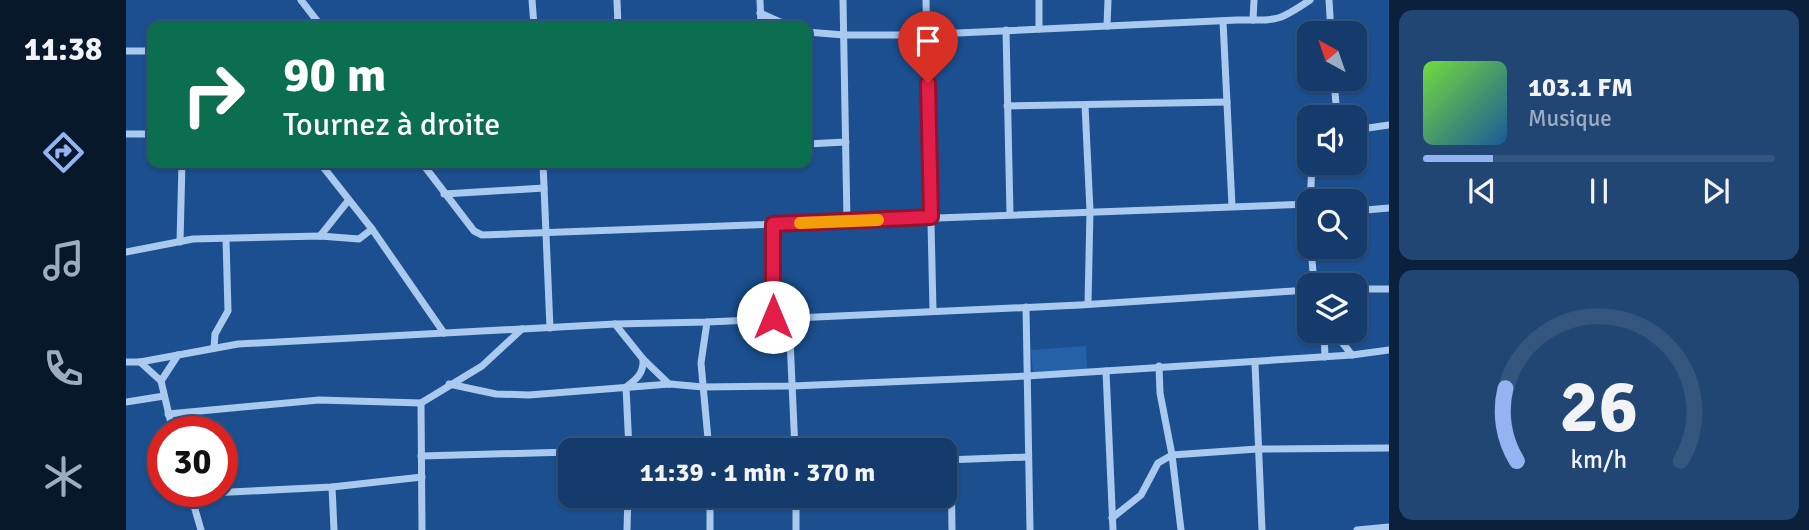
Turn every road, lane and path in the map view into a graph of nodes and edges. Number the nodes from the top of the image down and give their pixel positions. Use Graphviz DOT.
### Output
graph roads {
  1 [pos="300,0"];
  2 [pos="533,0"];
  3 [pos="617,0"];
  4 [pos="760,0"];
  5 [pos="843,0"];
  6 [pos="926,0"];
  7 [pos="1038,0"];
  8 [pos="1108,0"];
  9 [pos="1254,0"];
  10 [pos="1310,0"];
  11 [pos="1329,0"];
  12 [pos="760,13"];
  13 [pos="1252,20"];
  14 [pos="317,21"];
  15 [pos="534,21"];
  16 [pos="618,21"];
  17 [pos="761,21"];
  18 [pos="778,21"];
  19 [pos="1223,21"];
  20 [pos="1330,21"];
  21 [pos="1107,26"];
  22 [pos="1039,29"];
  23 [pos="1006,30"];
  24 [pos="812,32"];
  25 [pos="927,34"];
  26 [pos="845,35"];
  27 [pos="126,51"];
  28 [pos="147,51"];
  29 [pos="1227,102"];
  30 [pos="1085,105"];
  31 [pos="1007,106"];
  32 [pos="1389,125"];
  33 [pos="1367,128"];
  34 [pos="126,134"];
  35 [pos="147,134"];
  36 [pos="846,142"];
  37 [pos="812,144"];
  38 [pos="183,168"];
  39 [pos="324,168"];
  40 [pos="426,168"];
  41 [pos="543,168"];
  42 [pos="544,188"];
  43 [pos="444,194"];
  44 [pos="348,201"];
  45 [pos="1297,204"];
  46 [pos="1232,206"];
  47 [pos="1389,208"];
  48 [pos="1367,210"];
  49 [pos="1090,211"];
  50 [pos="1010,214"];
  51 [pos="931,217"];
  52 [pos="848,221"];
  53 [pos="773,224"];
  54 [pos="372,229"];
  55 [pos="546,232"];
  56 [pos="320,236"];
  57 [pos="226,239"];
  58 [pos="180,242"];
  59 [pos="126,252"];
  60 [pos="1367,289"];
  61 [pos="1389,289"];
  62 [pos="1297,291"];
  63 [pos="1088,304"];
  64 [pos="1026,307"];
  65 [pos="933,311"];
  66 [pos="773,317"];
  67 [pos="789,317"];
  68 [pos="708,322"];
  69 [pos="615,324"];
  70 [pos="550,328"];
  71 [pos="522,330"];
  72 [pos="444,334"];
  73 [pos="1324,343"];
  74 [pos="1342,343"];
  75 [pos="214,348"];
  76 [pos="1389,350"];
  77 [pos="178,355"];
  78 [pos="1352,355"];
  79 [pos="1325,358"];
  80 [pos="643,359"];
  81 [pos="126,362"];
  82 [pos="140,362"];
  83 [pos="1255,363"];
  84 [pos="1159,366"];
  85 [pos="1106,371"];
  86 [pos="1027,376"];
  87 [pos="161,381"];
  88 [pos="449,384"];
  89 [pos="670,384"];
  90 [pos="792,386"];
  91 [pos="626,387"];
  92 [pos="704,387"];
  93 [pos="164,396"];
  94 [pos="126,402"];
  95 [pos="421,403"];
  96 [pos="168,414"];
  97 [pos="628,438"];
  98 [pos="708,438"];
  99 [pos="794,438"];
  100 [pos="1257,449"];
  101 [pos="1389,449"];
  102 [pos="558,452"];
  103 [pos="1172,454"];
  104 [pos="421,456"];
  105 [pos="1028,457"];
  106 [pos="957,460"];
  107 [pos="422,477"];
  108 [pos="332,487"];
  109 [pos="238,491"];
  110 [pos="194,507"];
  111 [pos="628,508"];
  112 [pos="710,508"];
  113 [pos="796,508"];
  114 [pos="951,508"];
  115 [pos="1112,518"];
  116 [pos="1389,527"];
  117 [pos="201,530"];
  118 [pos="334,530"];
  119 [pos="422,530"];
  120 [pos="627,530"];
  121 [pos="710,530"];
  122 [pos="796,530"];
  123 [pos="952,530"];
  124 [pos="1030,530"];
  125 [pos="1113,530"];
  126 [pos="1181,530"];
  127 [pos="1262,530"];
  128 [pos="1357,530"];
  1 -- 14 [label="street"];
  2 -- 15 [label="street"];
  3 -- 16 [label="street"];
  4 -- 12 [label="street"];
  5 -- 26 [label="street"];
  6 -- 25 [label="street"];
  7 -- 22 [label="street"];
  8 -- 21 [label="street"];
  9 -- 13 [label="street"];
  10 -- 13 [label="street"];
  11 -- 20 [label="street"];
  12 -- 17 [label="street"];
  12 -- 18 [label="street"];
  13 -- 19 [label="street"];
  19 -- 21 [label="street"];
  19 -- 29 [label="street"];
  21 -- 22 [label="street"];
  22 -- 23 [label="street"];
  23 -- 25 [label="street"];
  23 -- 31 [label="street"];
  24 -- 26 [label="street"];
  25 -- 26 [label="street"];
  25 -- 51 [label="street"];
  26 -- 36 [label="street"];
  27 -- 28 [label="street"];
  29 -- 30 [label="street"];
  29 -- 46 [label="street"];
  30 -- 31 [label="street"];
  30 -- 49 [label="street"];
  31 -- 50 [label="street"];
  32 -- 33 [label="street"];
  34 -- 35 [label="street"];
  36 -- 37 [label="street"];
  36 -- 52 [label="street"];
  38 -- 58 [label="street"];
  39 -- 44 [label="street"];
  40 -- 43 [label="street"];
  41 -- 42 [label="street"];
  42 -- 43 [label="street"];
  42 -- 55 [label="street"];
  43 -- 55 [label="street"];
  44 -- 54 [label="street"];
  44 -- 56 [label="street"];
  45 -- 46 [label="street"];
  46 -- 49 [label="street"];
  47 -- 48 [label="street"];
  49 -- 50 [label="street"];
  49 -- 63 [label="street"];
  50 -- 51 [label="street"];
  51 -- 52 [label="street"];
  51 -- 65 [label="street"];
  52 -- 53 [label="street"];
  53 -- 55 [label="street"];
  53 -- 66 [label="street"];
  54 -- 56 [label="street"];
  54 -- 72 [label="street"];
  55 -- 70 [label="street"];
  56 -- 57 [label="street"];
  57 -- 58 [label="street"];
  57 -- 75 [label="street"];
  58 -- 59 [label="street"];
  60 -- 61 [label="street"];
  62 -- 63 [label="street"];
  63 -- 64 [label="street"];
  64 -- 65 [label="street"];
  64 -- 86 [label="street"];
  65 -- 67 [label="street"];
  66 -- 67 [label="street"];
  66 -- 68 [label="street"];
  67 -- 90 [label="street"];
  68 -- 69 [label="street"];
  68 -- 92 [label="street"];
  69 -- 70 [label="street"];
  69 -- 80 [label="street"];
  70 -- 71 [label="street"];
  71 -- 72 [label="street"];
  71 -- 88 [label="street"];
  72 -- 75 [label="street"];
  73 -- 79 [label="street"];
  74 -- 78 [label="street"];
  75 -- 77 [label="street"];
  76 -- 78 [label="street"];
  77 -- 82 [label="street"];
  77 -- 87 [label="street"];
  78 -- 79 [label="street"];
  79 -- 83 [label="street"];
  80 -- 89 [label="street"];
  80 -- 91 [label="street"];
  81 -- 82 [label="street"];
  82 -- 87 [label="street"];
  83 -- 84 [label="street"];
  83 -- 100 [label="street"];
  84 -- 85 [label="street"];
  84 -- 103 [label="street"];
  85 -- 86 [label="street"];
  85 -- 115 [label="street"];
  86 -- 90 [label="street"];
  86 -- 105 [label="street"];
  87 -- 93 [label="street"];
  88 -- 91 [label="street"];
  88 -- 95 [label="street"];
  89 -- 91 [label="street"];
  89 -- 92 [label="street"];
  90 -- 92 [label="street"];
  90 -- 99 [label="street"];
  91 -- 97 [label="street"];
  92 -- 98 [label="street"];
  93 -- 94 [label="street"];
  93 -- 96 [label="street"];
  95 -- 96 [label="street"];
  95 -- 104 [label="street"];
  100 -- 101 [label="street"];
  100 -- 103 [label="street"];
  100 -- 127 [label="street"];
  102 -- 104 [label="street"];
  103 -- 115 [label="street"];
  103 -- 126 [label="street"];
  104 -- 107 [label="street"];
  105 -- 106 [label="street"];
  105 -- 124 [label="street"];
  107 -- 108 [label="street"];
  107 -- 119 [label="street"];
  108 -- 109 [label="street"];
  108 -- 118 [label="street"];
  110 -- 117 [label="street"];
  111 -- 120 [label="street"];
  112 -- 121 [label="street"];
  113 -- 122 [label="street"];
  114 -- 123 [label="street"];
  115 -- 125 [label="street"];
  116 -- 128 [label="street"];
}
